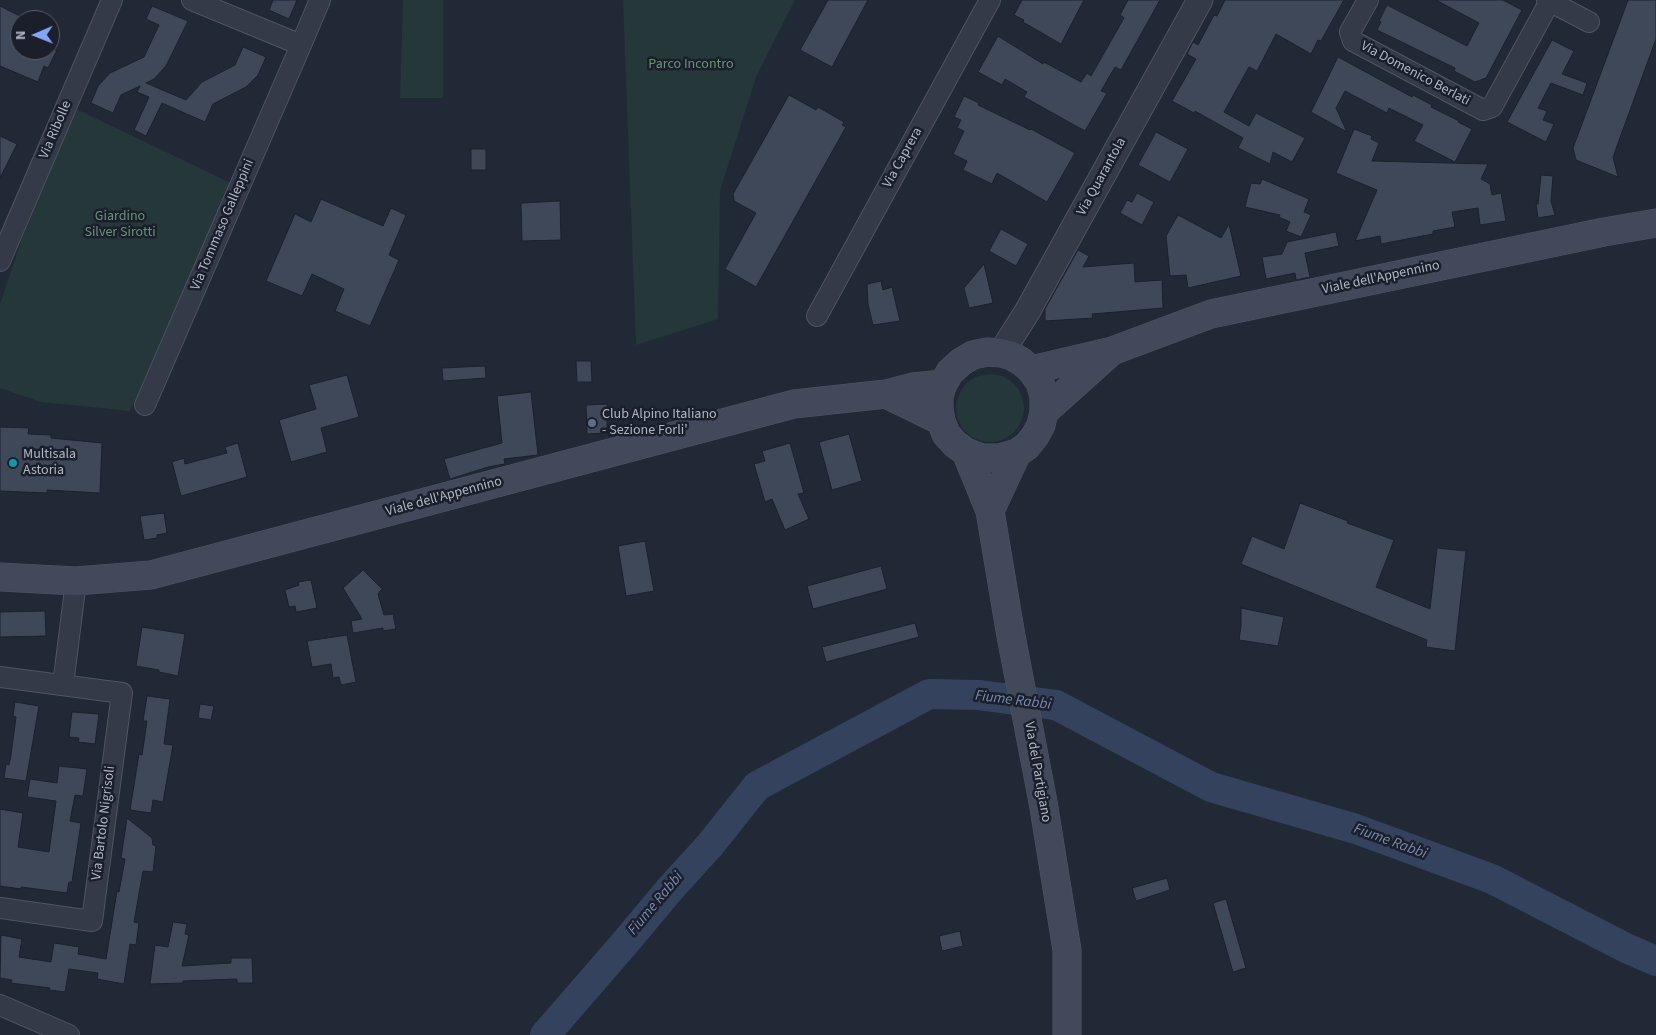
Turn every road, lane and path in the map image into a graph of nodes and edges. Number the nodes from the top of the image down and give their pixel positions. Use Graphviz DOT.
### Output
graph roads {
  1 [pos="112,0"];
  2 [pos="320,0"];
  3 [pos="990,0"];
  4 [pos="1200,0"];
  5 [pos="1368,0"];
  6 [pos="1549,1"];
  7 [pos="205,2"];
  8 [pos="1589,22"];
  9 [pos="301,45"];
  10 [pos="1656,223"];
  11 [pos="0,261"];
  12 [pos="817,316"];
  13 [pos="1112,351"];
  14 [pos="1001,353"];
  15 [pos="1031,370"];
  16 [pos="943,384"];
  17 [pos="886,394"];
  18 [pos="145,405"];
  19 [pos="1044,412"];
  20 [pos="941,421"];
  21 [pos="966,452"];
  22 [pos="1016,453"];
  23 [pos="990,511"];
  24 [pos="0,577"];
  25 [pos="76,581"];
  26 [pos="0,676"];
  27 [pos="63,685"];
  28 [pos="0,908"];
  29 [pos="0,1005"];
  30 [pos="69,1035"];
  31 [pos="1067,1035"];
  1 -- 11 [label="street, Via Ribolle"];
  2 -- 9 [label="street, Via Tommaso Galleppini"];
  3 -- 12 [label="street, Via Caprera"];
  4 -- 14 [label="street, Via Quarantola"];
  5 -- 6 [label="street, Via Domenico Berlati"];
  6 -- 8 [label="street"];
  7 -- 9 [label="street"];
  9 -- 18 [label="street, Via Tommaso Galleppini"];
  10 -- 13 [label="main road, Viale dell'Appennino"];
  13 -- 15 [label="main road, Viale dell'Appennino"];
  13 -- 19 [label="main road, Viale dell'Appennino"];
  14 -- 15 [label="main road, Viale dell'Appennino"];
  14 -- 16 [label="main road, Viale dell'Appennino"];
  15 -- 19 [label="main road, Viale dell'Appennino"];
  16 -- 17 [label="main road, Viale dell'Appennino"];
  16 -- 20 [label="main road, Viale dell'Appennino"];
  17 -- 20 [label="main road"];
  17 -- 25 [label="main road, Viale dell'Appennino"];
  19 -- 22 [label="main road, Viale dell'Appennino"];
  20 -- 21 [label="main road, Viale dell'Appennino"];
  21 -- 22 [label="main road, Viale dell'Appennino"];
  21 -- 23 [label="main road, Via del Partigiano"];
  22 -- 23 [label="main road"];
  23 -- 31 [label="main road, Via del Partigiano"];
  24 -- 25 [label="main road, Viale dell'Appennino"];
  25 -- 27 [label="street"];
  26 -- 27 [label="street, Via Bartolo Nigrisoli"];
  27 -- 28 [label="street, Via Bartolo Nigrisoli"];
  29 -- 30 [label="street"];
}
